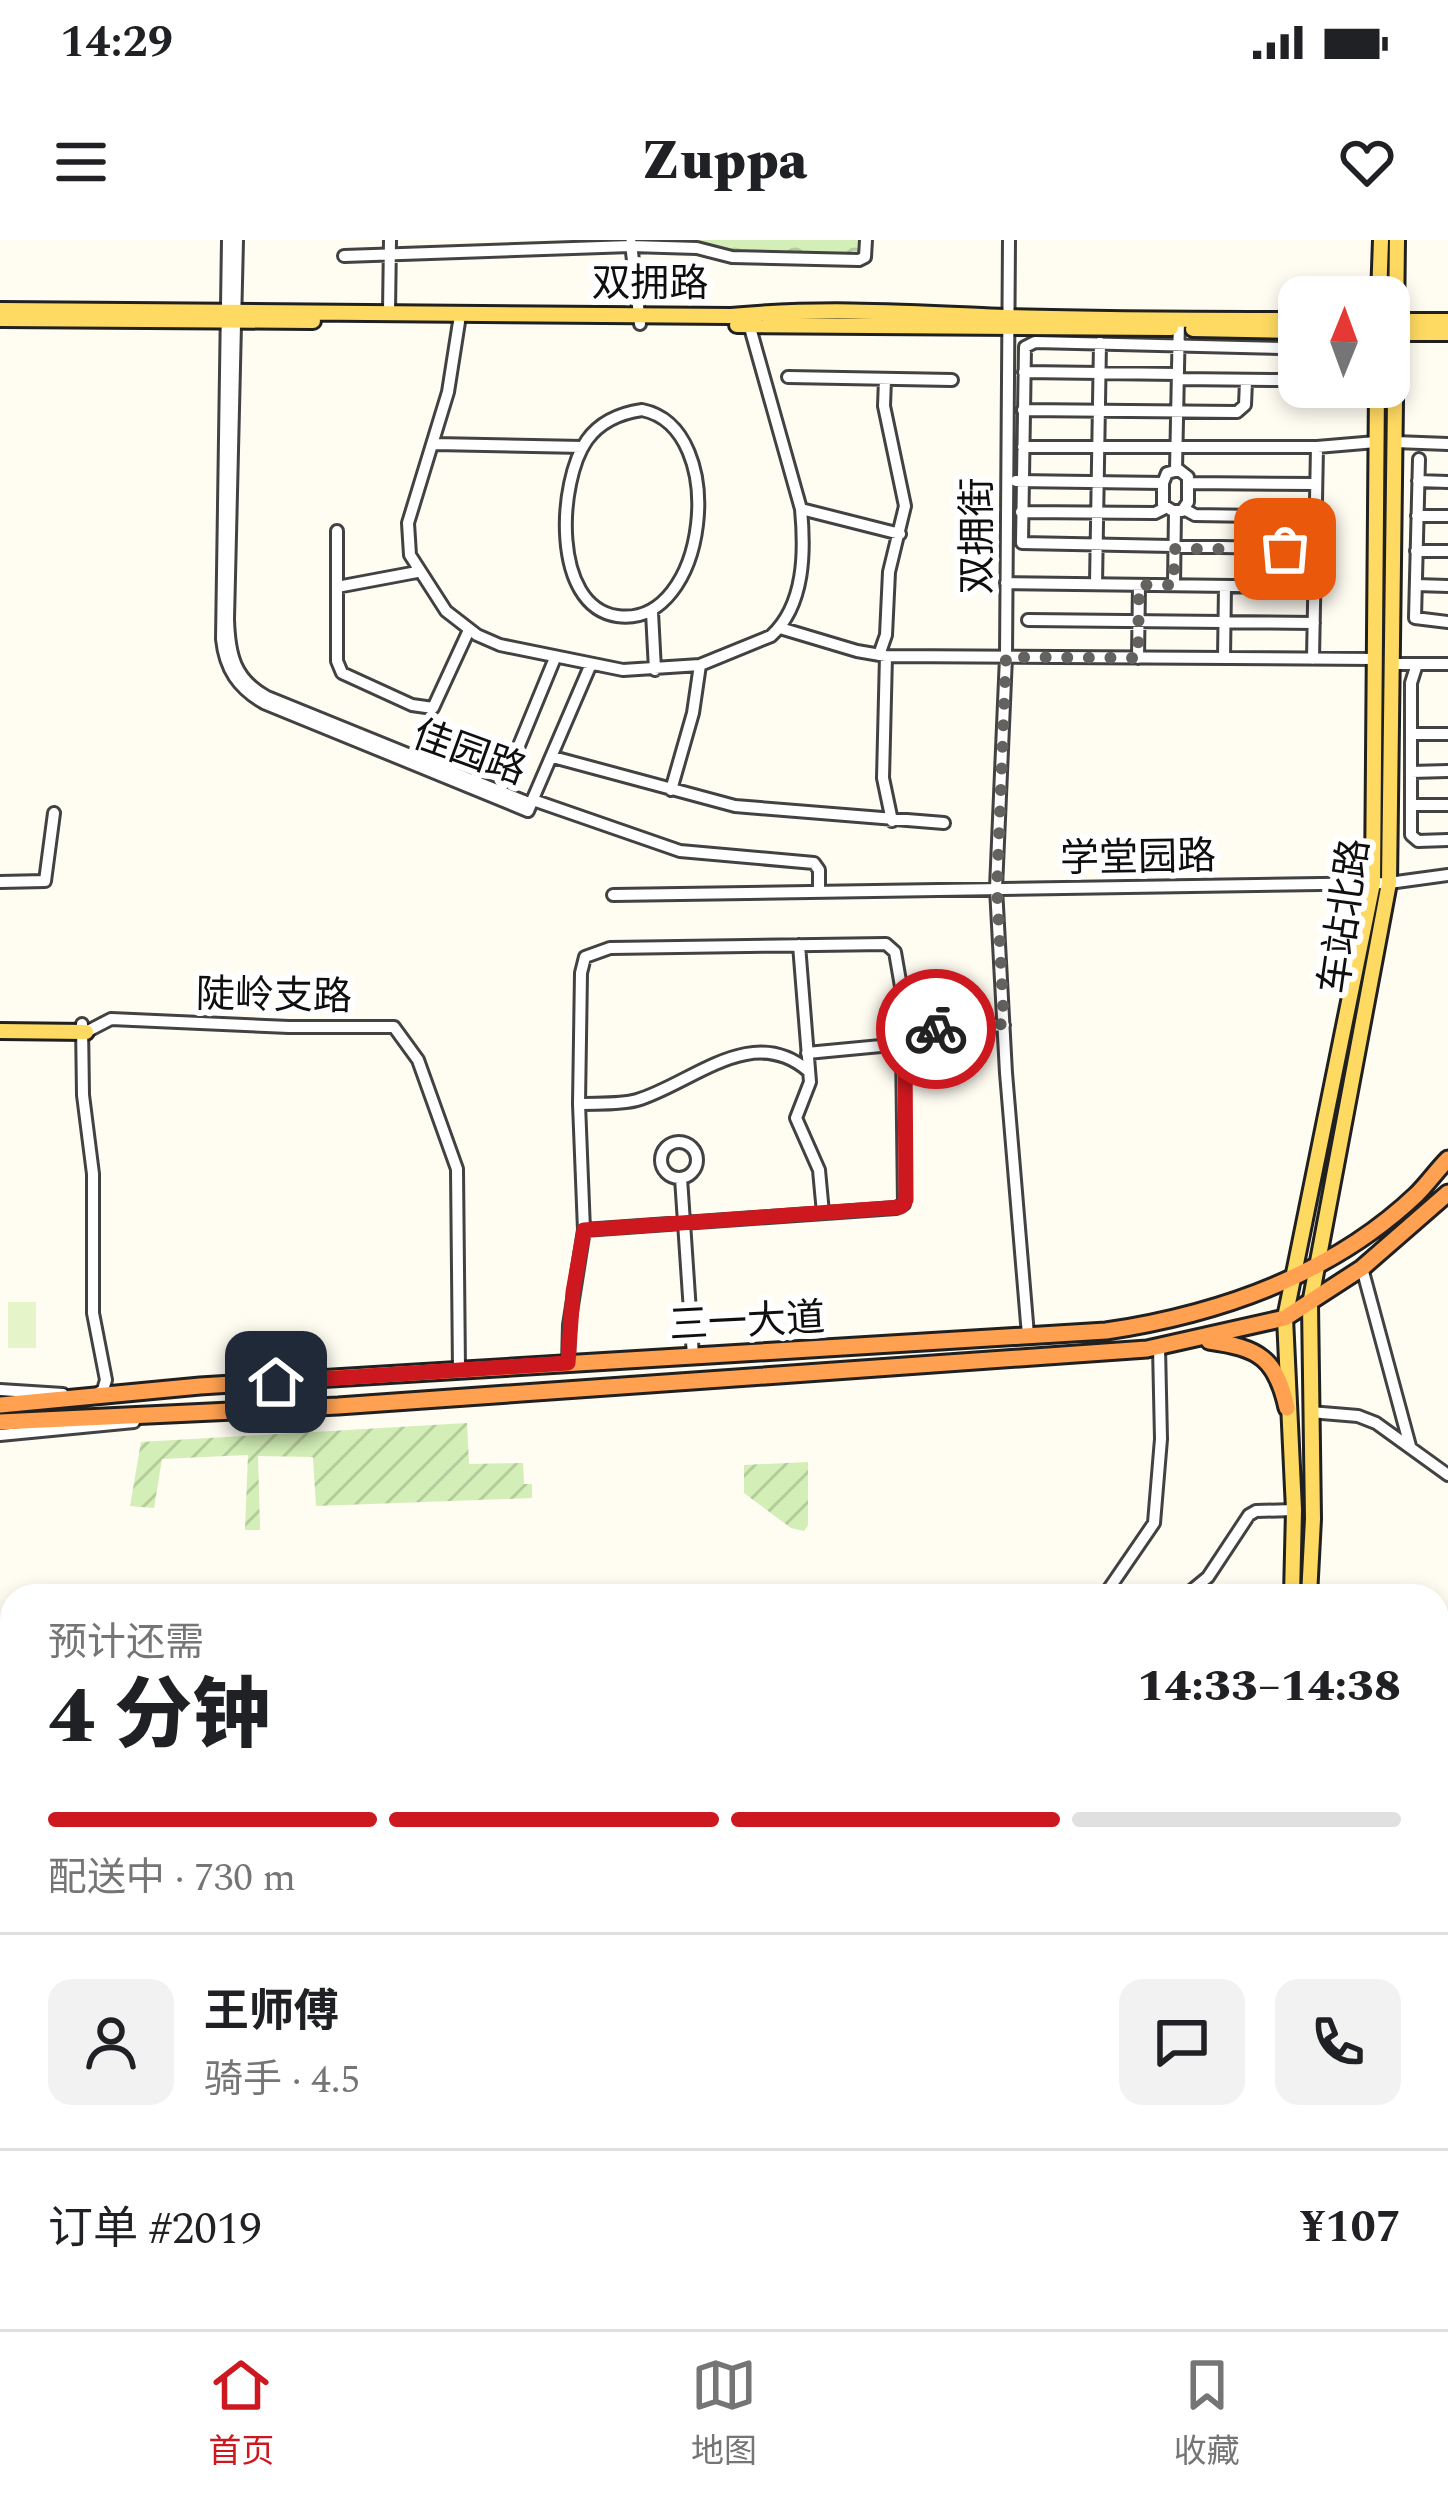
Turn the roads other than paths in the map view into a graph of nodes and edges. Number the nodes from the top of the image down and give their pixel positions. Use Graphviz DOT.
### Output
graph roads {
  1 [pos="232,240"];
  2 [pos="390,240"];
  3 [pos="866,240"];
  4 [pos="1009,240"];
  5 [pos="1381,240"];
  6 [pos="1397,240"];
  7 [pos="631,243"];
  8 [pos="697,244"];
  9 [pos="392,254"];
  10 [pos="344,256"];
  11 [pos="1380,276"];
  12 [pos="1395,276"];
  13 [pos="0,310"];
  14 [pos="389,312"];
  15 [pos="232,316"];
  16 [pos="0,320"];
  17 [pos="640,320"];
  18 [pos="1448,321"];
  19 [pos="459,322"];
  20 [pos="1278,322"];
  21 [pos="1007,323"];
  22 [pos="749,324"];
  23 [pos="1410,325"];
  24 [pos="1410,329"];
  25 [pos="1178,331"];
  26 [pos="1278,331"];
  27 [pos="1448,333"];
  28 [pos="1100,343"];
  29 [pos="1024,372"];
  30 [pos="1099,373"];
  31 [pos="788,377"];
  32 [pos="1178,377"];
  33 [pos="885,379"];
  34 [pos="952,380"];
  35 [pos="1246,381"];
  36 [pos="1377,408"];
  37 [pos="1394,408"];
  38 [pos="1023,410"];
  39 [pos="1099,411"];
  40 [pos="1177,411"];
  41 [pos="1376,442"];
  42 [pos="1395,442"];
  43 [pos="435,444"];
  44 [pos="1448,444"];
  45 [pos="584,447"];
  46 [pos="1023,447"];
  47 [pos="1098,447"];
  48 [pos="1317,447"];
  49 [pos="1177,448"];
  50 [pos="1419,460"];
  51 [pos="1176,470"];
  52 [pos="1006,481"];
  53 [pos="1022,481"];
  54 [pos="1418,481"];
  55 [pos="1097,482"];
  56 [pos="1448,482"];
  57 [pos="1162,483"];
  58 [pos="1189,483"];
  59 [pos="1316,484"];
  60 [pos="801,509"];
  61 [pos="1175,510"];
  62 [pos="1022,512"];
  63 [pos="1097,513"];
  64 [pos="1254,516"];
  65 [pos="1418,516"];
  66 [pos="1448,516"];
  67 [pos="1316,517"];
  68 [pos="337,532"];
  69 [pos="900,534"];
  70 [pos="1096,548"];
  71 [pos="1174,549"];
  72 [pos="1254,549"];
  73 [pos="1315,549"];
  74 [pos="1417,550"];
  75 [pos="1448,551"];
  76 [pos="417,572"];
  77 [pos="1006,583"];
  78 [pos="1096,584"];
  79 [pos="1139,585"];
  80 [pos="1174,585"];
  81 [pos="1416,585"];
  82 [pos="1225,586"];
  83 [pos="1254,586"];
  84 [pos="1448,586"];
  85 [pos="337,587"];
  86 [pos="1314,587"];
  87 [pos="652,612"];
  88 [pos="1028,620"];
  89 [pos="1139,621"];
  90 [pos="1224,622"];
  91 [pos="1448,622"];
  92 [pos="1314,623"];
  93 [pos="780,628"];
  94 [pos="469,630"];
  95 [pos="882,656"];
  96 [pos="1006,657"];
  97 [pos="555,658"];
  98 [pos="1138,658"];
  99 [pos="1224,658"];
  100 [pos="1313,658"];
  101 [pos="1384,661"];
  102 [pos="592,664"];
  103 [pos="1418,664"];
  104 [pos="1448,664"];
  105 [pos="700,665"];
  106 [pos="656,670"];
  107 [pos="1411,734"];
  108 [pos="1448,734"];
  109 [pos="553,758"];
  110 [pos="1448,771"];
  111 [pos="1411,772"];
  112 [pos="671,790"];
  113 [pos="499,795"];
  114 [pos="532,802"];
  115 [pos="1448,805"];
  116 [pos="1411,806"];
  117 [pos="54,813"];
  118 [pos="892,821"];
  119 [pos="944,823"];
  120 [pos="1448,840"];
  121 [pos="1448,875"];
  122 [pos="0,883"];
  123 [pos="1381,883"];
  124 [pos="997,888"];
  125 [pos="819,891"];
  126 [pos="613,895"];
  127 [pos="799,945"];
  128 [pos="1004,1024"];
  129 [pos="0,1027"];
  130 [pos="84,1028"];
  131 [pos="912,1030"];
  132 [pos="902,1044"];
  133 [pos="807,1052"];
  134 [pos="808,1071"];
  135 [pos="579,1104"];
  136 [pos="1448,1159"];
  137 [pos="680,1178"];
  138 [pos="1448,1193"];
  139 [pos="823,1213"];
  140 [pos="684,1223"];
  141 [pos="584,1230"];
  142 [pos="1315,1265"];
  143 [pos="1362,1268"];
  144 [pos="1292,1276"];
  145 [pos="1310,1304"];
  146 [pos="1285,1318"];
  147 [pos="1028,1335"];
  148 [pos="1195,1340"];
  149 [pos="1159,1347"];
  150 [pos="693,1356"];
  151 [pos="568,1363"];
  152 [pos="459,1370"];
  153 [pos="0,1390"];
  154 [pos="136,1392"];
  155 [pos="92,1396"];
  156 [pos="0,1405"];
  157 [pos="1287,1408"];
  158 [pos="28,1412"];
  159 [pos="1310,1412"];
  160 [pos="184,1415"];
  161 [pos="0,1422"];
  162 [pos="0,1436"];
  163 [pos="1409,1446"];
  164 [pos="1448,1475"];
  165 [pos="1294,1510"];
  166 [pos="1111,1584"];
  167 [pos="1199,1584"];
  168 [pos="1292,1584"];
  169 [pos="1310,1584"];
  1 -- 15 [label="street, 佳园路"];
  2 -- 9 [label="street"];
  3 -- 8 [label="street"];
  4 -- 21 [label="street, 双拥街"];
  5 -- 11 [label="main road"];
  6 -- 12 [label="main road, 车站北路"];
  7 -- 8 [label="street"];
  7 -- 9 [label="street"];
  7 -- 17 [label="street"];
  9 -- 10 [label="street"];
  9 -- 14 [label="street"];
  13 -- 15 [label="main road, 双拥路"];
  14 -- 15 [label="main road, 双拥路"];
  14 -- 17 [label="main road, 双拥路"];
  15 -- 16 [label="main road, 双拥路"];
  15 -- 19 [label="main road, 双拥路"];
  15 -- 113 [label="street, 佳园路"];
  17 -- 19 [label="main road, 双拥路"];
  17 -- 21 [label="main road, 双拥路"];
  17 -- 22 [label="main road, 双拥路"];
  18 -- 23 [label="main road"];
  19 -- 43 [label="street"];
  20 -- 25 [label="main road, 双拥路"];
  21 -- 22 [label="main road, 双拥路"];
  21 -- 25 [label="main road, 双拥路"];
  21 -- 52 [label="street, 双拥街"];
  22 -- 60 [label="street"];
  24 -- 27 [label="main road"];
  25 -- 26 [label="main road, 双拥路"];
  25 -- 28 [label="street"];
  25 -- 32 [label="street"];
  25 -- 35 [label="street"];
  28 -- 29 [label="street"];
  28 -- 30 [label="street"];
  29 -- 30 [label="street"];
  29 -- 38 [label="street"];
  30 -- 32 [label="street"];
  30 -- 39 [label="street"];
  31 -- 33 [label="street"];
  32 -- 35 [label="street"];
  32 -- 40 [label="street"];
  33 -- 34 [label="street"];
  33 -- 69 [label="street"];
  35 -- 40 [label="street"];
  36 -- 41 [label="main road, 车站北路"];
  37 -- 42 [label="main road, 车站北路"];
  38 -- 39 [label="street"];
  38 -- 46 [label="street"];
  39 -- 40 [label="street"];
  39 -- 47 [label="street"];
  40 -- 49 [label="street"];
  41 -- 48 [label="street"];
  41 -- 101 [label="main road, 车站北路"];
  42 -- 44 [label="street"];
  42 -- 101 [label="main road, 车站北路"];
  43 -- 45 [label="street"];
  43 -- 76 [label="street"];
  45 -- 87 [label="street"];
  45 -- 87 [label="street"];
  46 -- 47 [label="street"];
  46 -- 53 [label="street"];
  47 -- 49 [label="street"];
  47 -- 55 [label="street"];
  48 -- 49 [label="street"];
  48 -- 59 [label="street"];
  49 -- 51 [label="street"];
  50 -- 54 [label="street"];
  51 -- 57 [label="street"];
  51 -- 58 [label="street"];
  52 -- 53 [label="street"];
  52 -- 77 [label="street, 双拥街"];
  53 -- 55 [label="street"];
  53 -- 62 [label="street"];
  54 -- 56 [label="street"];
  54 -- 65 [label="street"];
  55 -- 57 [label="street"];
  55 -- 63 [label="street"];
  57 -- 61 [label="street"];
  58 -- 59 [label="street"];
  58 -- 61 [label="street"];
  59 -- 67 [label="street"];
  60 -- 69 [label="street"];
  60 -- 93 [label="street"];
  61 -- 63 [label="street"];
  61 -- 64 [label="street"];
  61 -- 71 [label="street"];
  62 -- 63 [label="street"];
  62 -- 70 [label="street"];
  63 -- 70 [label="street"];
  64 -- 67 [label="street"];
  64 -- 72 [label="street"];
  65 -- 66 [label="street"];
  65 -- 74 [label="street"];
  67 -- 73 [label="street"];
  68 -- 85 [label="street"];
  69 -- 95 [label="street"];
  70 -- 71 [label="street"];
  70 -- 78 [label="street"];
  71 -- 72 [label="street"];
  71 -- 80 [label="street"];
  72 -- 73 [label="street"];
  72 -- 83 [label="street"];
  73 -- 86 [label="street"];
  74 -- 75 [label="street"];
  74 -- 81 [label="street"];
  76 -- 85 [label="street"];
  76 -- 94 [label="street"];
  77 -- 78 [label="street"];
  77 -- 96 [label="street, 双拥街"];
  78 -- 79 [label="street"];
  79 -- 80 [label="street"];
  79 -- 89 [label="street"];
  80 -- 82 [label="street"];
  81 -- 84 [label="street"];
  81 -- 91 [label="street"];
  82 -- 83 [label="street"];
  82 -- 90 [label="street"];
  83 -- 86 [label="street"];
  85 -- 94 [label="street"];
  86 -- 92 [label="street"];
  87 -- 106 [label="street"];
  88 -- 89 [label="street"];
  89 -- 90 [label="street"];
  89 -- 98 [label="street"];
  90 -- 92 [label="street"];
  90 -- 99 [label="street"];
  92 -- 100 [label="street"];
  93 -- 95 [label="street"];
  93 -- 105 [label="street"];
  94 -- 97 [label="street"];
  95 -- 96 [label="street"];
  95 -- 118 [label="street"];
  96 -- 98 [label="street"];
  96 -- 124 [label="street, 双拥街"];
  97 -- 102 [label="street"];
  97 -- 113 [label="street"];
  98 -- 99 [label="street"];
  99 -- 100 [label="street"];
  100 -- 101 [label="street"];
  101 -- 103 [label="street"];
  101 -- 123 [label="main road, 车站北路"];
  102 -- 106 [label="street"];
  102 -- 109 [label="street"];
  103 -- 104 [label="street"];
  103 -- 107 [label="street"];
  105 -- 106 [label="street"];
  105 -- 112 [label="street"];
  107 -- 108 [label="street"];
  107 -- 111 [label="street"];
  109 -- 112 [label="street"];
  109 -- 114 [label="street"];
  110 -- 111 [label="street"];
  111 -- 116 [label="street"];
  112 -- 118 [label="street"];
  113 -- 114 [label="street, 佳园路"];
  114 -- 125 [label="street, 佳园路"];
  115 -- 116 [label="street"];
  116 -- 120 [label="street"];
  117 -- 122 [label="street"];
  118 -- 119 [label="street"];
  121 -- 123 [label="street, 学堂园路"];
  123 -- 124 [label="street, 学堂园路"];
  123 -- 142 [label="main road, 车站北路"];
  123 -- 144 [label="main road, 车站北路"];
  124 -- 125 [label="street, 学堂园路"];
  124 -- 128 [label="street, 双拥街"];
  125 -- 126 [label="street, 学堂园路"];
  127 -- 131 [label="street"];
  127 -- 133 [label="street"];
  127 -- 135 [label="street"];
  128 -- 131 [label="street"];
  128 -- 147 [label="street, 双拥街"];
  129 -- 130 [label="main road"];
  130 -- 152 [label="street, 陡岭支路"];
  130 -- 154 [label="street"];
  130 -- 155 [label="street"];
  131 -- 132 [label="street"];
  132 -- 133 [label="street"];
  132 -- 139 [label="street"];
  133 -- 134 [label="street"];
  134 -- 135 [label="street"];
  134 -- 139 [label="street"];
  135 -- 141 [label="street"];
  136 -- 142 [label="highway, 三一大道"];
  137 -- 140 [label="street"];
  138 -- 143 [label="highway, 三一大道"];
  139 -- 140 [label="street"];
  140 -- 141 [label="street"];
  140 -- 150 [label="street"];
  141 -- 151 [label="street"];
  142 -- 144 [label="highway, 三一大道"];
  142 -- 145 [label="main road, 车站北路"];
  143 -- 145 [label="highway, 三一大道"];
  143 -- 163 [label="street"];
  144 -- 146 [label="main road, 车站北路"];
  144 -- 147 [label="highway, 三一大道"];
  145 -- 146 [label="highway, 三一大道"];
  145 -- 159 [label="main road, 车站北路"];
  146 -- 148 [label="highway, 三一大道"];
  146 -- 157 [label="main road, 车站北路"];
  147 -- 150 [label="highway, 三一大道"];
  148 -- 149 [label="highway, 三一大道"];
  148 -- 157 [label="highway"];
  149 -- 160 [label="highway, 三一大道"];
  149 -- 166 [label="street"];
  150 -- 151 [label="highway, 三一大道"];
  151 -- 152 [label="highway, 三一大道"];
  152 -- 154 [label="highway, 三一大道"];
  153 -- 155 [label="street"];
  154 -- 155 [label="highway, 三一大道"];
  155 -- 158 [label="highway, 三一大道"];
  156 -- 158 [label="highway, 三一大道"];
  157 -- 165 [label="main road, 车站北路"];
  158 -- 160 [label="highway, 三一大道"];
  158 -- 161 [label="highway, 三一大道"];
  159 -- 163 [label="street"];
  159 -- 169 [label="main road, 车站北路"];
  160 -- 162 [label="street"];
  163 -- 164 [label="street"];
  165 -- 167 [label="street"];
  165 -- 168 [label="main road, 车站北路"];
}
